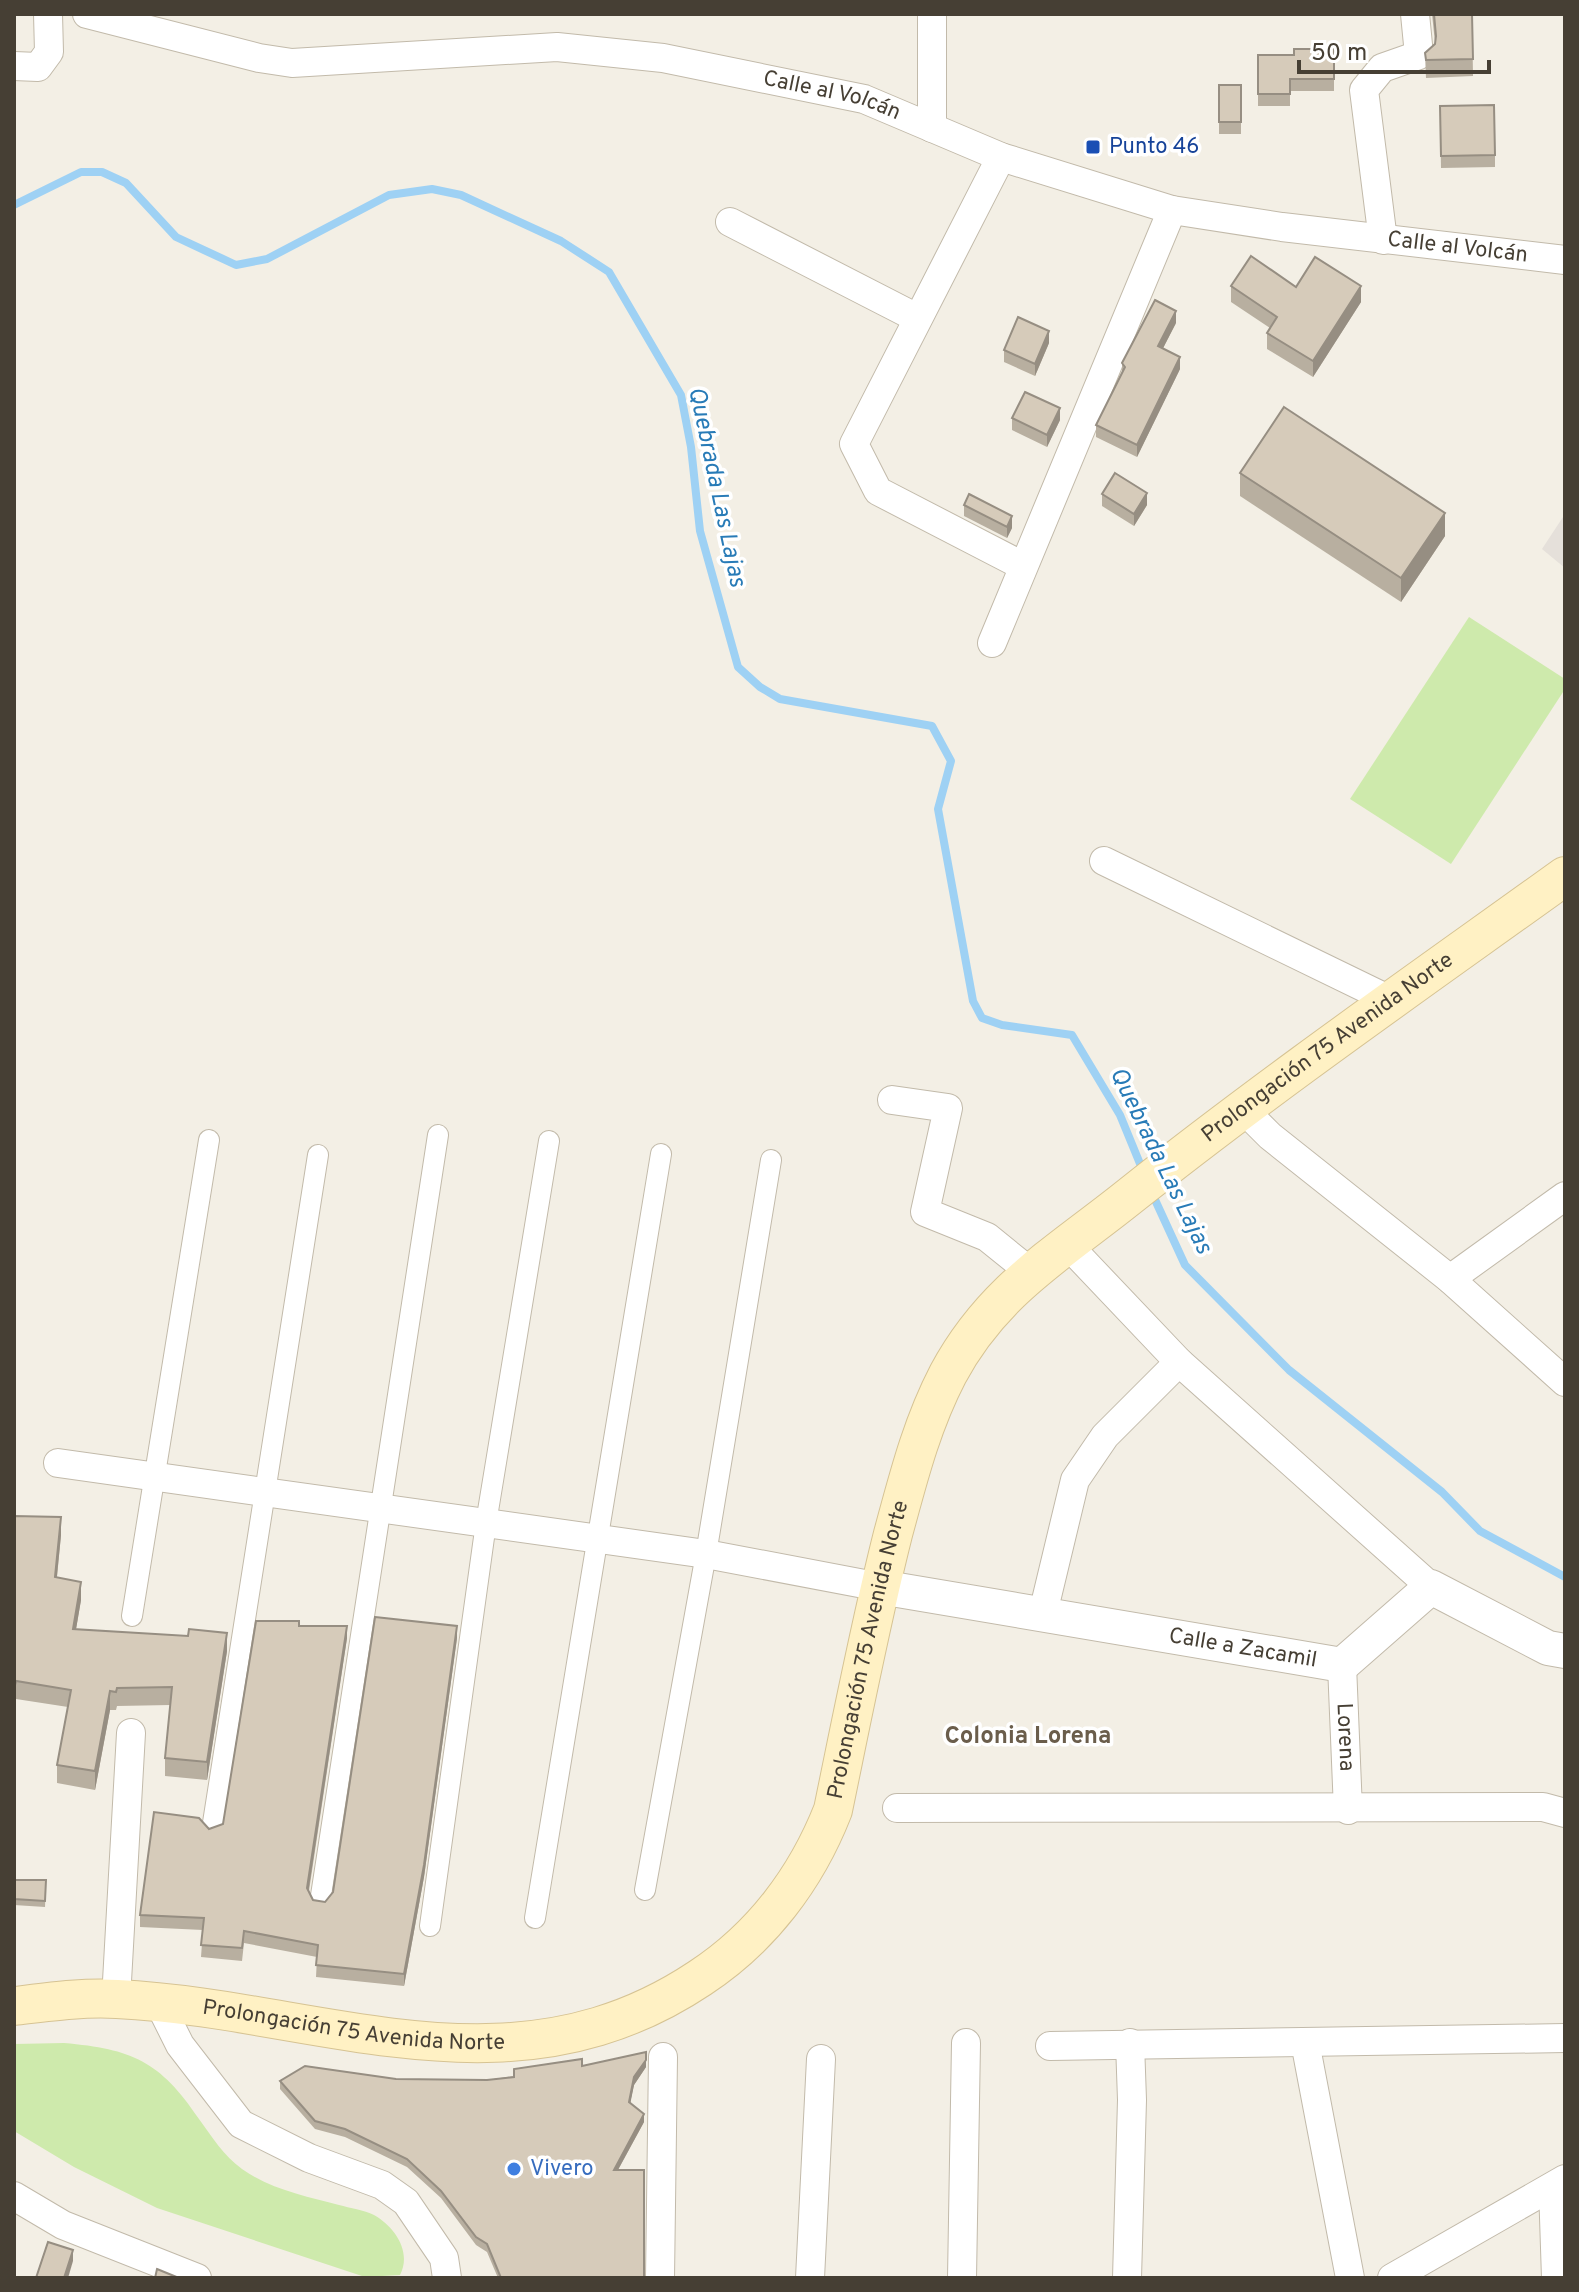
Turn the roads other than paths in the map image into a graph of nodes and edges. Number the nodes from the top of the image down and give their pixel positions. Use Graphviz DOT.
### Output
graph roads {
  1 [pos="48,14"];
  2 [pos="87,14"];
  3 [pos="932,14"];
  4 [pos="1415,14"];
  5 [pos="14,66"];
  6 [pos="932,128"];
  7 [pos="1001,157"];
  8 [pos="1172,210"];
  9 [pos="730,222"];
  10 [pos="1383,240"];
  11 [pos="1565,260"];
  12 [pos="917,318"];
  13 [pos="1023,566"];
  14 [pos="992,643"];
  15 [pos="1104,861"];
  16 [pos="1565,876"];
  17 [pos="1392,1001"];
  18 [pos="892,1100"];
  19 [pos="1243,1109"];
  20 [pos="438,1135"];
  21 [pos="209,1140"];
  22 [pos="549,1141"];
  23 [pos="661,1154"];
  24 [pos="318,1155"];
  25 [pos="771,1160"];
  26 [pos="1565,1196"];
  27 [pos="1081,1233"];
  28 [pos="1029,1271"];
  29 [pos="1450,1279"];
  30 [pos="1179,1362"];
  31 [pos="1565,1382"];
  32 [pos="58,1463"];
  33 [pos="154,1477"];
  34 [pos="264,1492"];
  35 [pos="380,1509"];
  36 [pos="486,1523"];
  37 [pos="597,1539"];
  38 [pos="706,1554"];
  39 [pos="880,1587"];
  40 [pos="1431,1587"];
  41 [pos="1043,1613"];
  42 [pos="132,1616"];
  43 [pos="1565,1651"];
  44 [pos="1342,1665"];
  45 [pos="131,1733"];
  46 [pos="897,1808"];
  47 [pos="1348,1810"];
  48 [pos="1565,1813"];
  49 [pos="212,1829"];
  50 [pos="645,1890"];
  51 [pos="320,1902"];
  52 [pos="535,1918"];
  53 [pos="430,1926"];
  54 [pos="116,1999"];
  55 [pos="159,2003"];
  56 [pos="14,2006"];
  57 [pos="1565,2038"];
  58 [pos="1305,2042"];
  59 [pos="966,2043"];
  60 [pos="1130,2043"];
  61 [pos="1050,2046"];
  62 [pos="663,2057"];
  63 [pos="821,2059"];
  64 [pos="1559,2183"];
  65 [pos="14,2196"];
  66 [pos="1430,2267"];
  67 [pos="197,2278"];
  68 [pos="447,2278"];
  69 [pos="660,2278"];
  70 [pos="810,2278"];
  71 [pos="962,2278"];
  72 [pos="1127,2278"];
  73 [pos="1350,2278"];
  74 [pos="1392,2278"];
  75 [pos="1556,2278"];
  1 -- 5 [label="street"];
  2 -- 6 [label="street, Calle al Volcán"];
  3 -- 6 [label="street"];
  4 -- 10 [label="street"];
  6 -- 7 [label="street, Calle al Volcán"];
  7 -- 8 [label="street, Calle al Volcán"];
  7 -- 12 [label="street"];
  8 -- 10 [label="street, Calle al Volcán"];
  8 -- 13 [label="street"];
  9 -- 12 [label="street"];
  10 -- 11 [label="street, Calle al Volcán"];
  12 -- 13 [label="street"];
  13 -- 14 [label="street"];
  15 -- 17 [label="street"];
  16 -- 17 [label="main road, Prolongación 75 Avenida Norte"];
  17 -- 19 [label="main road, Prolongación 75 Avenida Norte"];
  18 -- 28 [label="street"];
  19 -- 27 [label="main road, Prolongación 75 Avenida Norte"];
  19 -- 29 [label="street"];
  20 -- 35 [label="street"];
  21 -- 33 [label="street"];
  22 -- 36 [label="street"];
  23 -- 37 [label="street"];
  24 -- 34 [label="street"];
  25 -- 38 [label="street"];
  26 -- 29 [label="street"];
  27 -- 28 [label="main road, Prolongación 75 Avenida Norte"];
  27 -- 30 [label="street"];
  28 -- 39 [label="main road, Prolongación 75 Avenida Norte"];
  29 -- 31 [label="street"];
  30 -- 40 [label="street"];
  30 -- 41 [label="street"];
  32 -- 33 [label="street"];
  33 -- 34 [label="street"];
  33 -- 42 [label="street"];
  34 -- 35 [label="street"];
  34 -- 49 [label="street"];
  35 -- 36 [label="street"];
  35 -- 51 [label="street"];
  36 -- 37 [label="street"];
  36 -- 53 [label="street"];
  37 -- 38 [label="street"];
  37 -- 52 [label="street"];
  38 -- 39 [label="street"];
  38 -- 50 [label="street"];
  39 -- 41 [label="street, Calle a Zacamil"];
  39 -- 55 [label="main road, Prolongación 75 Avenida Norte"];
  40 -- 43 [label="street"];
  40 -- 44 [label="street, Calle a Zacamil"];
  41 -- 44 [label="street, Calle a Zacamil"];
  44 -- 47 [label="street, Lorena"];
  45 -- 54 [label="street"];
  46 -- 47 [label="street"];
  47 -- 48 [label="street"];
  54 -- 55 [label="main road, Prolongación 75 Avenida Norte"];
  54 -- 56 [label="main road, Prolongación 75 Avenida Norte"];
  55 -- 68 [label="street"];
  57 -- 58 [label="street"];
  58 -- 60 [label="street"];
  58 -- 73 [label="street"];
  59 -- 71 [label="street"];
  60 -- 61 [label="street"];
  60 -- 72 [label="street"];
  62 -- 69 [label="street"];
  63 -- 70 [label="street"];
  64 -- 66 [label="street"];
  64 -- 75 [label="street"];
  65 -- 67 [label="street"];
  66 -- 74 [label="street"];
}
